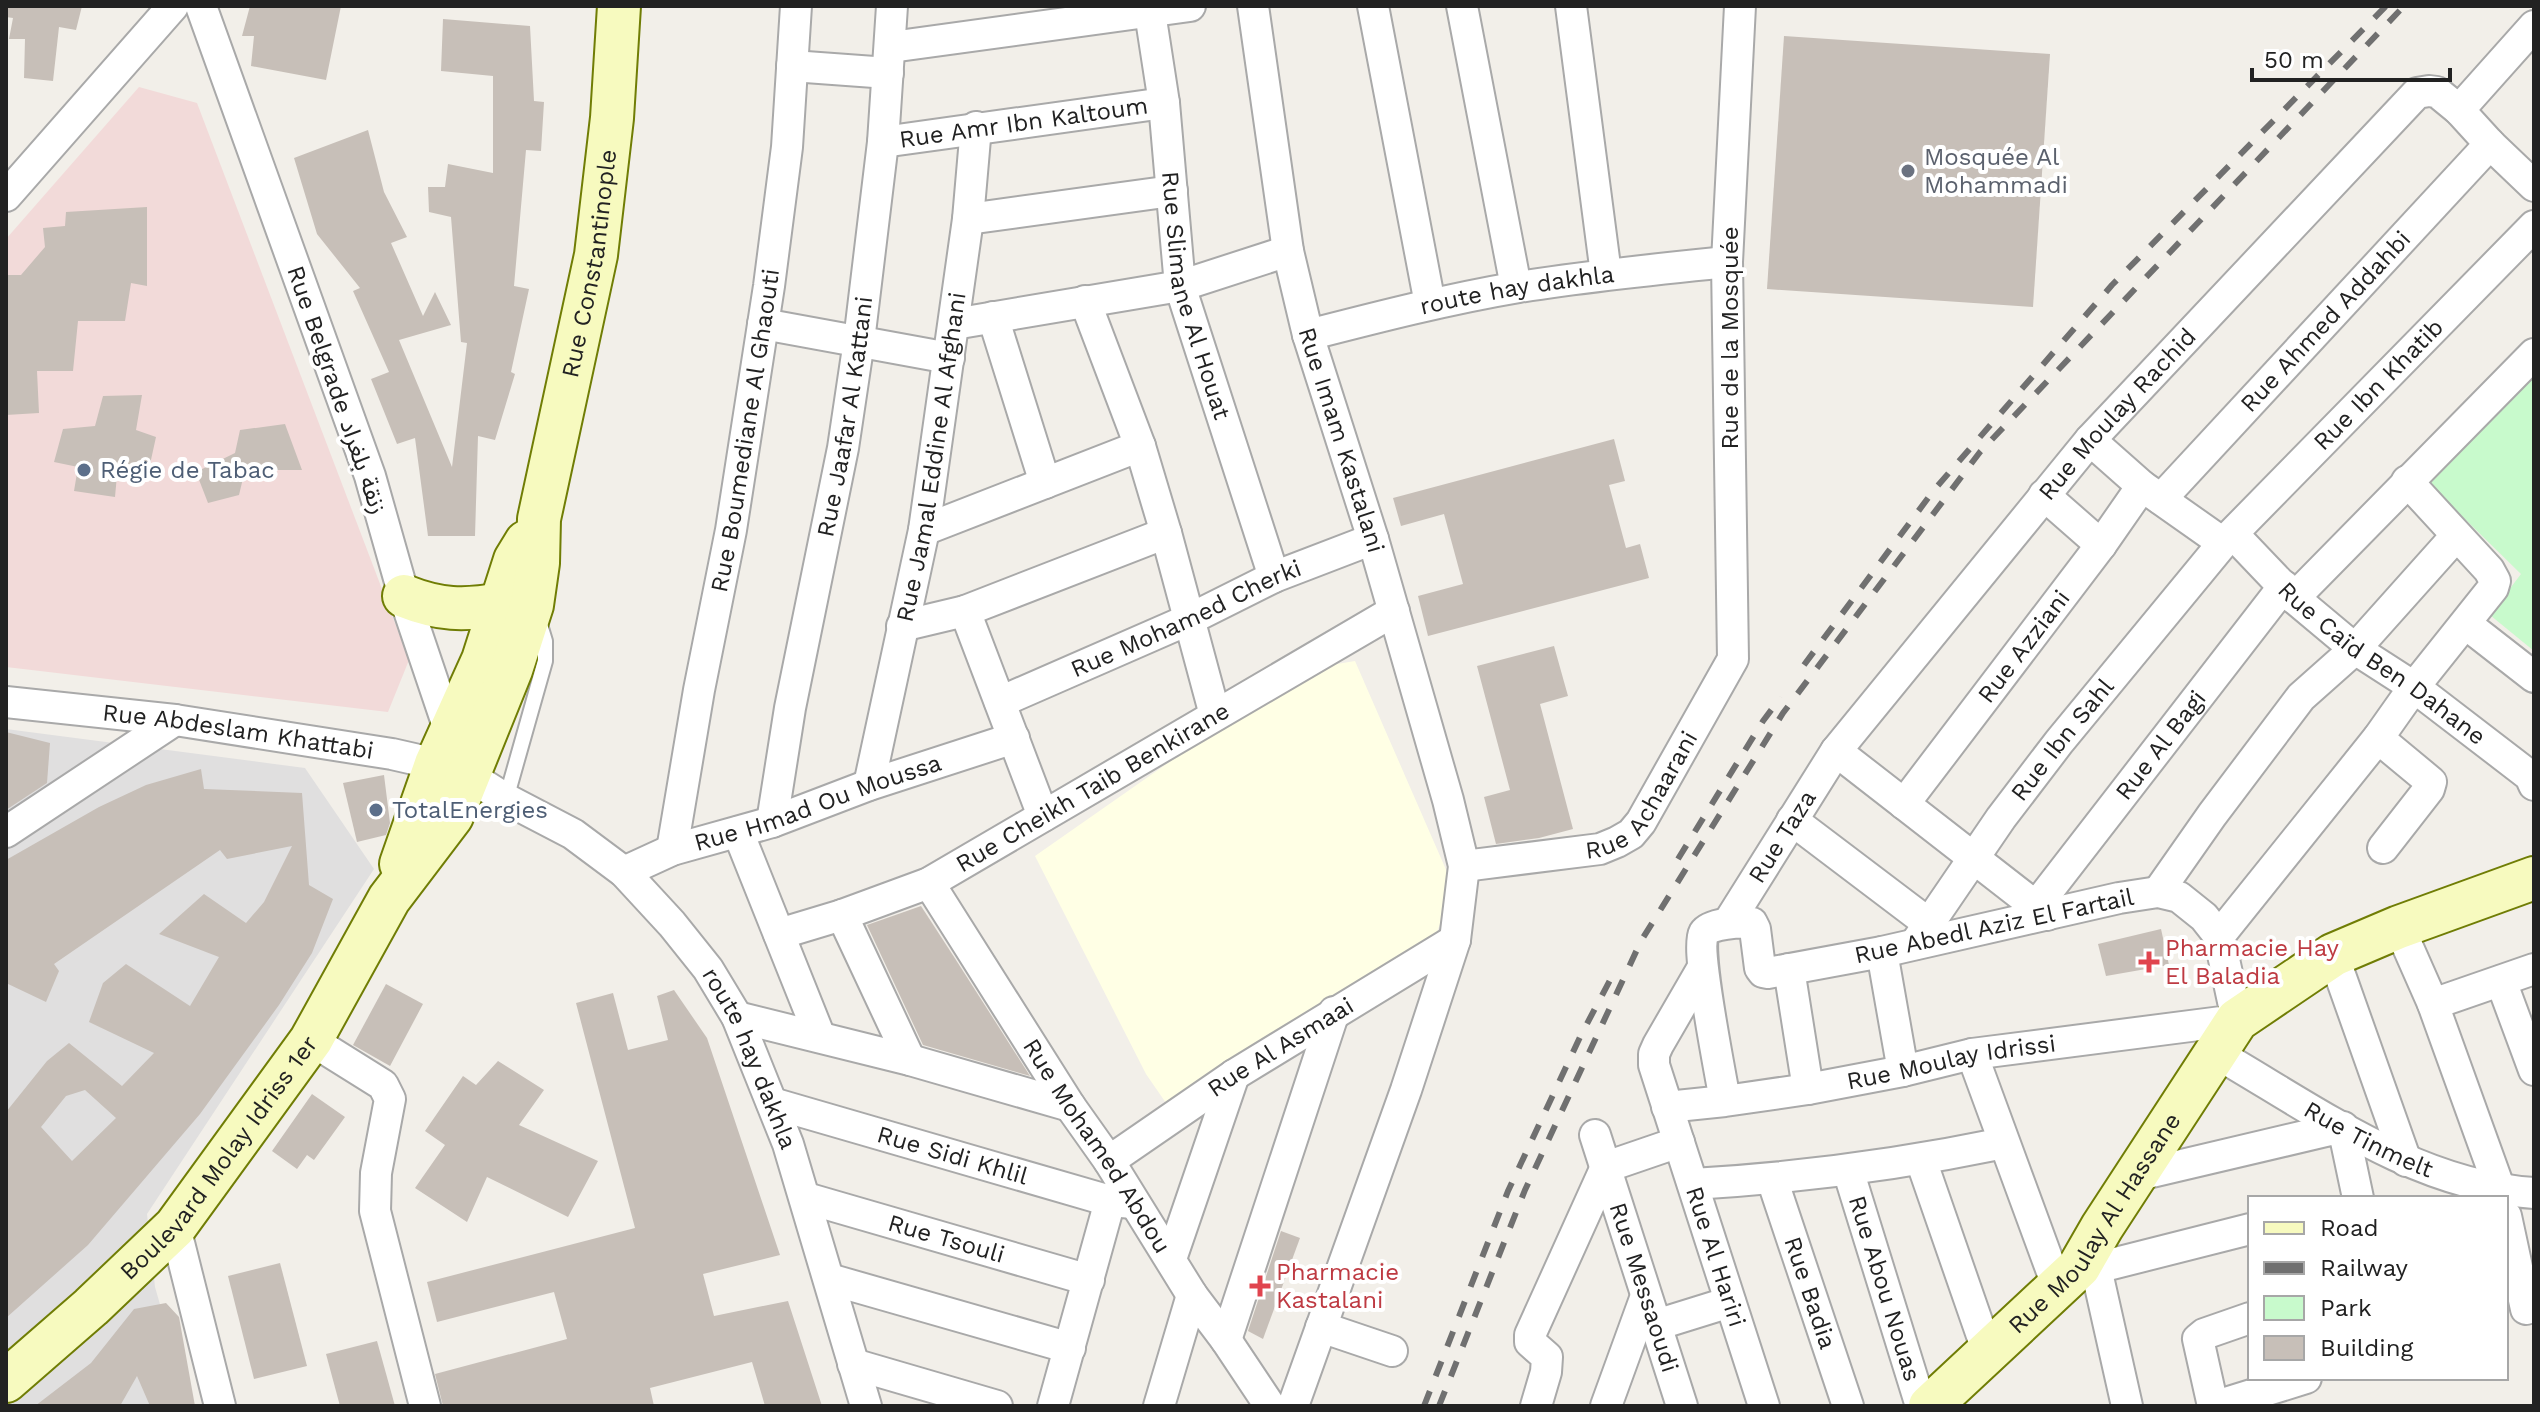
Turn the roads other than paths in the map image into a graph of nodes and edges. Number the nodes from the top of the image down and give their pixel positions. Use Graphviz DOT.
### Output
graph roads {
  1 [pos="173,6"];
  2 [pos="201,6"];
  3 [pos="619,6"];
  4 [pos="796,6"];
  5 [pos="892,6"];
  6 [pos="1190,6"];
  7 [pos="1253,6"];
  8 [pos="1373,6"];
  9 [pos="1462,6"];
  10 [pos="1571,6"];
  11 [pos="1740,6"];
  12 [pos="2525,6"];
  13 [pos="1150,9"];
  14 [pos="2534,19"];
  15 [pos="2534,26"];
  16 [pos="890,60"];
  17 [pos="792,66"];
  18 [pos="1164,103"];
  19 [pos="2459,110"];
  20 [pos="976,127"];
  21 [pos="883,142"];
  22 [pos="2490,144"];
  23 [pos="12,182"];
  24 [pos="2534,186"];
  25 [pos="1172,191"];
  26 [pos="968,219"];
  27 [pos="2534,226"];
  28 [pos="1288,251"];
  29 [pos="1727,262"];
  30 [pos="1606,274"];
  31 [pos="1180,286"];
  32 [pos="1516,287"];
  33 [pos="1085,301"];
  34 [pos="1430,304"];
  35 [pos="993,317"];
  36 [pos="763,324"];
  37 [pos="954,324"];
  38 [pos="1308,335"];
  39 [pos="859,341"];
  40 [pos="2534,354"];
  41 [pos="949,358"];
  42 [pos="2090,440"];
  43 [pos="1140,446"];
  44 [pos="2407,481"];
  45 [pos="1045,483"];
  46 [pos="2152,492"];
  47 [pos="2044,495"];
  48 [pos="924,530"];
  49 [pos="1166,533"];
  50 [pos="2456,536"];
  51 [pos="1373,539"];
  52 [pos="2228,539"];
  53 [pos="2101,545"];
  54 [pos="1274,577"];
  55 [pos="2289,592"];
  56 [pos="404,596"];
  57 [pos="517,604"];
  58 [pos="965,611"];
  59 [pos="1394,611"];
  60 [pos="1190,619"];
  61 [pos="2466,624"];
  62 [pos="902,626"];
  63 [pos="2355,649"];
  64 [pos="1729,669"];
  65 [pos="2534,677"];
  66 [pos="2414,687"];
  67 [pos="6,702"];
  68 [pos="1000,702"];
  69 [pos="1215,715"];
  70 [pos="175,720"];
  71 [pos="1014,738"];
  72 [pos="2378,738"];
  73 [pos="1836,751"];
  74 [pos="452,758"];
  75 [pos="2533,777"];
  76 [pos="869,785"];
  77 [pos="506,799"];
  78 [pos="1904,804"];
  79 [pos="1043,816"];
  80 [pos="1792,820"];
  81 [pos="772,822"];
  82 [pos="6,832"];
  83 [pos="738,832"];
  84 [pos="2383,848"];
  85 [pos="672,850"];
  86 [pos="1973,859"];
  87 [pos="1464,866"];
  88 [pos="624,872"];
  89 [pos="2534,878"];
  90 [pos="929,883"];
  91 [pos="2158,892"];
  92 [pos="2042,910"];
  93 [pos="842,915"];
  94 [pos="1716,927"];
  95 [pos="2399,927"];
  96 [pos="779,934"];
  97 [pos="1921,934"];
  98 [pos="2219,936"];
  99 [pos="1455,940"];
  100 [pos="1882,952"];
  101 [pos="2333,955"];
  102 [pos="1702,969"];
  103 [pos="2534,969"];
  104 [pos="1776,971"];
  105 [pos="2501,981"];
  106 [pos="2433,1004"];
  107 [pos="1334,1012"];
  108 [pos="737,1017"];
  109 [pos="2226,1036"];
  110 [pos="820,1037"];
  111 [pos="311,1040"];
  112 [pos="1972,1054"];
  113 [pos="910,1060"];
  114 [pos="2534,1070"];
  115 [pos="1903,1071"];
  116 [pos="1234,1075"];
  117 [pos="1808,1089"];
  118 [pos="1725,1101"];
  119 [pos="772,1103"];
  120 [pos="1070,1106"];
  121 [pos="1667,1107"];
  122 [pos="2343,1127"];
  123 [pos="1595,1135"];
  124 [pos="1679,1142"];
  125 [pos="2004,1143"];
  126 [pos="1921,1160"];
  127 [pos="1109,1161"];
  128 [pos="2406,1161"];
  129 [pos="1606,1167"];
  130 [pos="1848,1170"];
  131 [pos="2135,1176"];
  132 [pos="1772,1179"];
  133 [pos="1693,1184"];
  134 [pos="2534,1193"];
  135 [pos="2358,1196"];
  136 [pos="2489,1196"];
  137 [pos="2501,1196"];
  138 [pos="806,1198"];
  139 [pos="2508,1201"];
  140 [pos="1122,1202"];
  141 [pos="175,1227"];
  142 [pos="2248,1230"];
  143 [pos="2508,1230"];
  144 [pos="1171,1259"];
  145 [pos="2078,1275"];
  146 [pos="829,1279"];
  147 [pos="1089,1280"];
  148 [pos="1192,1295"];
  149 [pos="1646,1296"];
  150 [pos="1730,1302"];
  151 [pos="2522,1309"];
  152 [pos="2248,1319"];
  153 [pos="1656,1325"];
  154 [pos="1321,1327"];
  155 [pos="1226,1340"];
  156 [pos="1070,1348"];
  157 [pos="1392,1351"];
  158 [pos="1988,1353"];
  159 [pos="853,1364"];
  160 [pos="2300,1380"];
  161 [pos="6,1381"];
  162 [pos="978,1404"];
  163 [pos="220,1406"];
  164 [pos="425,1406"];
  165 [pos="866,1406"];
  166 [pos="1053,1406"];
  167 [pos="1159,1406"];
  168 [pos="1270,1406"];
  169 [pos="1293,1406"];
  170 [pos="1536,1406"];
  171 [pos="1606,1406"];
  172 [pos="1682,1406"];
  173 [pos="1764,1406"];
  174 [pos="1848,1406"];
  175 [pos="1921,1406"];
  176 [pos="1930,1406"];
  177 [pos="2127,1406"];
  178 [pos="2215,1406"];
  1 -- 23 [label="street"];
  2 -- 56 [label="street, Rue Belgrade زنقة بلغراد"];
  3 -- 57 [label="street, Rue Constantinople"];
  4 -- 17 [label="street, Rue Boumediane Al Ghaouti"];
  5 -- 16 [label="street, Rue Jaafar Al Kattani"];
  6 -- 13 [label="street"];
  7 -- 28 [label="street, Rue Imam Kastalani"];
  8 -- 34 [label="street"];
  9 -- 32 [label="street"];
  10 -- 30 [label="street"];
  11 -- 29 [label="street, Rue de la Mosquée"];
  12 -- 14 [label="street"];
  13 -- 16 [label="street"];
  13 -- 18 [label="street, Rue Slimane Al Houat"];
  15 -- 19 [label="street"];
  16 -- 17 [label="street"];
  16 -- 21 [label="street, Rue Jaafar Al Kattani"];
  17 -- 36 [label="street, Rue Boumediane Al Ghaouti"];
  18 -- 20 [label="street, Rue Amr Ibn Kaltoum"];
  18 -- 25 [label="street, Rue Slimane Al Houat"];
  19 -- 22 [label="street"];
  19 -- 42 [label="street, Rue Moulay Rachid"];
  20 -- 21 [label="street, Rue Amr Ibn Kaltoum"];
  20 -- 26 [label="street, Rue Jamal Eddine Al Afghani"];
  21 -- 39 [label="street, Rue Jaafar Al Kattani"];
  22 -- 24 [label="street"];
  22 -- 46 [label="street, Rue Ahmed Addahbi"];
  25 -- 26 [label="street"];
  25 -- 31 [label="street, Rue Slimane Al Houat"];
  26 -- 37 [label="street, Rue Jamal Eddine Al Afghani"];
  27 -- 52 [label="street, Rue Ibn Khatib"];
  28 -- 31 [label="street"];
  28 -- 38 [label="street, Rue Imam Kastalani"];
  29 -- 30 [label="street, route hay dakhla"];
  29 -- 64 [label="street, Rue de la Mosquée"];
  30 -- 32 [label="street, route hay dakhla"];
  31 -- 33 [label="street"];
  31 -- 54 [label="street, Rue Slimane Al Houat"];
  32 -- 34 [label="street, route hay dakhla"];
  33 -- 35 [label="street"];
  33 -- 43 [label="street"];
  34 -- 38 [label="street, route hay dakhla"];
  35 -- 37 [label="street"];
  35 -- 45 [label="street"];
  36 -- 39 [label="street"];
  36 -- 85 [label="street, Rue Boumediane Al Ghaouti"];
  37 -- 41 [label="street, Rue Jamal Eddine Al Afghani"];
  38 -- 51 [label="street, Rue Imam Kastalani"];
  39 -- 41 [label="street"];
  39 -- 81 [label="street, Rue Jaafar Al Kattani"];
  40 -- 44 [label="street, Rue Al Bagi"];
  41 -- 48 [label="street, Rue Jamal Eddine Al Afghani"];
  42 -- 46 [label="street, Rue Caïd Ben Dahane"];
  42 -- 47 [label="street, Rue Moulay Rachid"];
  43 -- 45 [label="street"];
  43 -- 49 [label="street"];
  44 -- 50 [label="street"];
  44 -- 55 [label="street, Rue Al Bagi"];
  45 -- 48 [label="street"];
  46 -- 52 [label="street, Rue Caïd Ben Dahane"];
  46 -- 53 [label="street, Rue Azziani"];
  47 -- 53 [label="street"];
  47 -- 73 [label="street, Rue Moulay Rachid"];
  48 -- 62 [label="street, Rue Jamal Eddine Al Afghani"];
  49 -- 58 [label="street"];
  49 -- 60 [label="street"];
  50 -- 61 [label="street"];
  50 -- 63 [label="street"];
  51 -- 54 [label="street, Rue Mohamed Cherki"];
  51 -- 59 [label="street, Rue Imam Kastalani"];
  52 -- 55 [label="street, Rue Caïd Ben Dahane"];
  52 -- 86 [label="street, Rue Ibn Sahl"];
  53 -- 78 [label="street, Rue Azziani"];
  54 -- 60 [label="street, Rue Mohamed Cherki"];
  55 -- 63 [label="street, Rue Caïd Ben Dahane"];
  55 -- 92 [label="street, Rue Al Bagi"];
  56 -- 57 [label="street"];
  56 -- 74 [label="street, Rue Belgrade زنقة بلغراد"];
  57 -- 74 [label="street, Rue Constantinople"];
  57 -- 77 [label="lane"];
  58 -- 62 [label="street"];
  58 -- 68 [label="street"];
  59 -- 69 [label="street, Rue Cheikh Taib Benkirane"];
  59 -- 87 [label="street, Rue Imam Kastalani"];
  60 -- 68 [label="street, Rue Mohamed Cherki"];
  60 -- 69 [label="street"];
  61 -- 65 [label="street"];
  61 -- 66 [label="street"];
  62 -- 76 [label="street, Rue Jamal Eddine Al Afghani"];
  63 -- 66 [label="street, Rue Caïd Ben Dahane"];
  63 -- 91 [label="street"];
  64 -- 87 [label="street, Rue Achaarani"];
  66 -- 72 [label="street"];
  66 -- 75 [label="street, Rue Caïd Ben Dahane"];
  67 -- 70 [label="street, Rue Abdeslam Khattabi"];
  68 -- 71 [label="street"];
  69 -- 79 [label="street, Rue Cheikh Taib Benkirane"];
  70 -- 74 [label="street, Rue Abdeslam Khattabi"];
  70 -- 82 [label="street"];
  71 -- 76 [label="street, Rue Hmad Ou Moussa"];
  71 -- 79 [label="street"];
  72 -- 84 [label="street"];
  72 -- 98 [label="street"];
  73 -- 78 [label="street"];
  73 -- 80 [label="street, Rue Taza"];
  74 -- 77 [label="street, route hay dakhla"];
  74 -- 111 [label="street, Boulevard Molay Idriss 1er"];
  76 -- 81 [label="street, Rue Hmad Ou Moussa"];
  77 -- 88 [label="street, route hay dakhla"];
  78 -- 86 [label="street"];
  79 -- 90 [label="street, Rue Cheikh Taib Benkirane"];
  80 -- 94 [label="street, Rue Taza"];
  80 -- 97 [label="street"];
  81 -- 83 [label="street, Rue Hmad Ou Moussa"];
  83 -- 85 [label="street, Rue Hmad Ou Moussa"];
  83 -- 96 [label="street"];
  85 -- 88 [label="street, Rue Hmad Ou Moussa"];
  86 -- 92 [label="street"];
  86 -- 97 [label="street, Rue Ibn Sahl"];
  87 -- 99 [label="street"];
  88 -- 108 [label="street, route hay dakhla"];
  89 -- 95 [label="street"];
  90 -- 93 [label="street, Rue Cheikh Taib Benkirane"];
  90 -- 120 [label="street, Rue Mohamed Abdou"];
  91 -- 92 [label="street, Rue Abedl Aziz El Fartail"];
  91 -- 98 [label="street, Rue Abedl Aziz El Fartail"];
  92 -- 97 [label="street, Rue Abedl Aziz El Fartail"];
  93 -- 96 [label="street, Rue Cheikh Taib Benkirane"];
  93 -- 113 [label="street"];
  94 -- 102 [label="street"];
  94 -- 104 [label="street"];
  95 -- 101 [label="street"];
  95 -- 106 [label="street"];
  96 -- 110 [label="street"];
  97 -- 100 [label="street, Rue Abedl Aziz El Fartail"];
  98 -- 109 [label="street, Rue Abedl Aziz El Fartail"];
  99 -- 107 [label="street, Rue Al Asmaai"];
  99 -- 154 [label="street"];
  100 -- 104 [label="street, Rue Abedl Aziz El Fartail"];
  100 -- 115 [label="street"];
  101 -- 109 [label="street"];
  101 -- 128 [label="street"];
  102 -- 118 [label="street"];
  102 -- 121 [label="street, Rue Al Hariri"];
  103 -- 105 [label="street"];
  104 -- 117 [label="street"];
  105 -- 106 [label="street"];
  105 -- 114 [label="street"];
  106 -- 137 [label="street"];
  107 -- 116 [label="street, Rue Al Asmaai"];
  107 -- 155 [label="street"];
  108 -- 110 [label="street"];
  108 -- 119 [label="street, route hay dakhla"];
  109 -- 112 [label="street, Rue Moulay Idrissi"];
  109 -- 122 [label="street, Rue Tinmelt"];
  109 -- 131 [label="street, Rue Moulay Al Hassane"];
  110 -- 113 [label="street"];
  111 -- 141 [label="street, Boulevard Molay Idriss 1er"];
  111 -- 164 [label="street"];
  112 -- 115 [label="street, Rue Moulay Idrissi"];
  112 -- 125 [label="street"];
  113 -- 120 [label="street"];
  115 -- 117 [label="street, Rue Moulay Idrissi"];
  116 -- 127 [label="street, Rue Al Asmaai"];
  116 -- 144 [label="street"];
  117 -- 118 [label="street, Rue Moulay Idrissi"];
  118 -- 121 [label="street, Rue Moulay Idrissi"];
  119 -- 138 [label="street, route hay dakhla"];
  119 -- 140 [label="street, Rue Sidi Khlil"];
  120 -- 127 [label="street, Rue Mohamed Abdou"];
  121 -- 124 [label="street, Rue Al Hariri"];
  122 -- 128 [label="street, Rue Tinmelt"];
  122 -- 131 [label="street"];
  122 -- 135 [label="street"];
  123 -- 129 [label="street, Rue Messaoudi"];
  124 -- 129 [label="street"];
  124 -- 133 [label="street, Rue Al Hariri"];
  125 -- 126 [label="street"];
  125 -- 145 [label="street"];
  126 -- 130 [label="street"];
  126 -- 158 [label="street"];
  127 -- 140 [label="street, Rue Mohamed Abdou"];
  128 -- 136 [label="street, Rue Tinmelt"];
  129 -- 149 [label="street, Rue Messaoudi"];
  129 -- 170 [label="street"];
  130 -- 132 [label="street"];
  130 -- 175 [label="street, Rue Abou Nouas"];
  131 -- 145 [label="street, Rue Moulay Al Hassane"];
  132 -- 133 [label="street"];
  132 -- 174 [label="street, Rue Badia"];
  133 -- 150 [label="street, Rue Al Hariri"];
  134 -- 139 [label="street, Rue Tinmelt"];
  138 -- 146 [label="street, route hay dakhla"];
  138 -- 147 [label="street, Rue Tsouli"];
  140 -- 144 [label="street, Rue Mohamed Abdou"];
  140 -- 147 [label="street"];
  141 -- 161 [label="street, Boulevard Molay Idriss 1er"];
  141 -- 163 [label="street"];
  142 -- 145 [label="street"];
  143 -- 151 [label="street"];
  144 -- 148 [label="street, Rue Mohamed Abdou"];
  145 -- 158 [label="street, Rue Moulay Al Hassane"];
  145 -- 177 [label="street"];
  146 -- 156 [label="street"];
  146 -- 159 [label="street, route hay dakhla"];
  147 -- 156 [label="street"];
  148 -- 155 [label="street, Rue Mohamed Abdou"];
  148 -- 167 [label="street"];
  149 -- 153 [label="street, Rue Messaoudi"];
  149 -- 171 [label="street"];
  150 -- 153 [label="street"];
  150 -- 173 [label="street, Rue Al Hariri"];
  152 -- 178 [label="street"];
  153 -- 172 [label="street, Rue Messaoudi"];
  154 -- 157 [label="street"];
  154 -- 169 [label="street"];
  155 -- 168 [label="street, Rue Mohamed Abdou"];
  156 -- 166 [label="street"];
  158 -- 176 [label="street, Rue Moulay Al Hassane"];
  159 -- 162 [label="street"];
  159 -- 165 [label="street, route hay dakhla"];
  160 -- 178 [label="street"];
}
